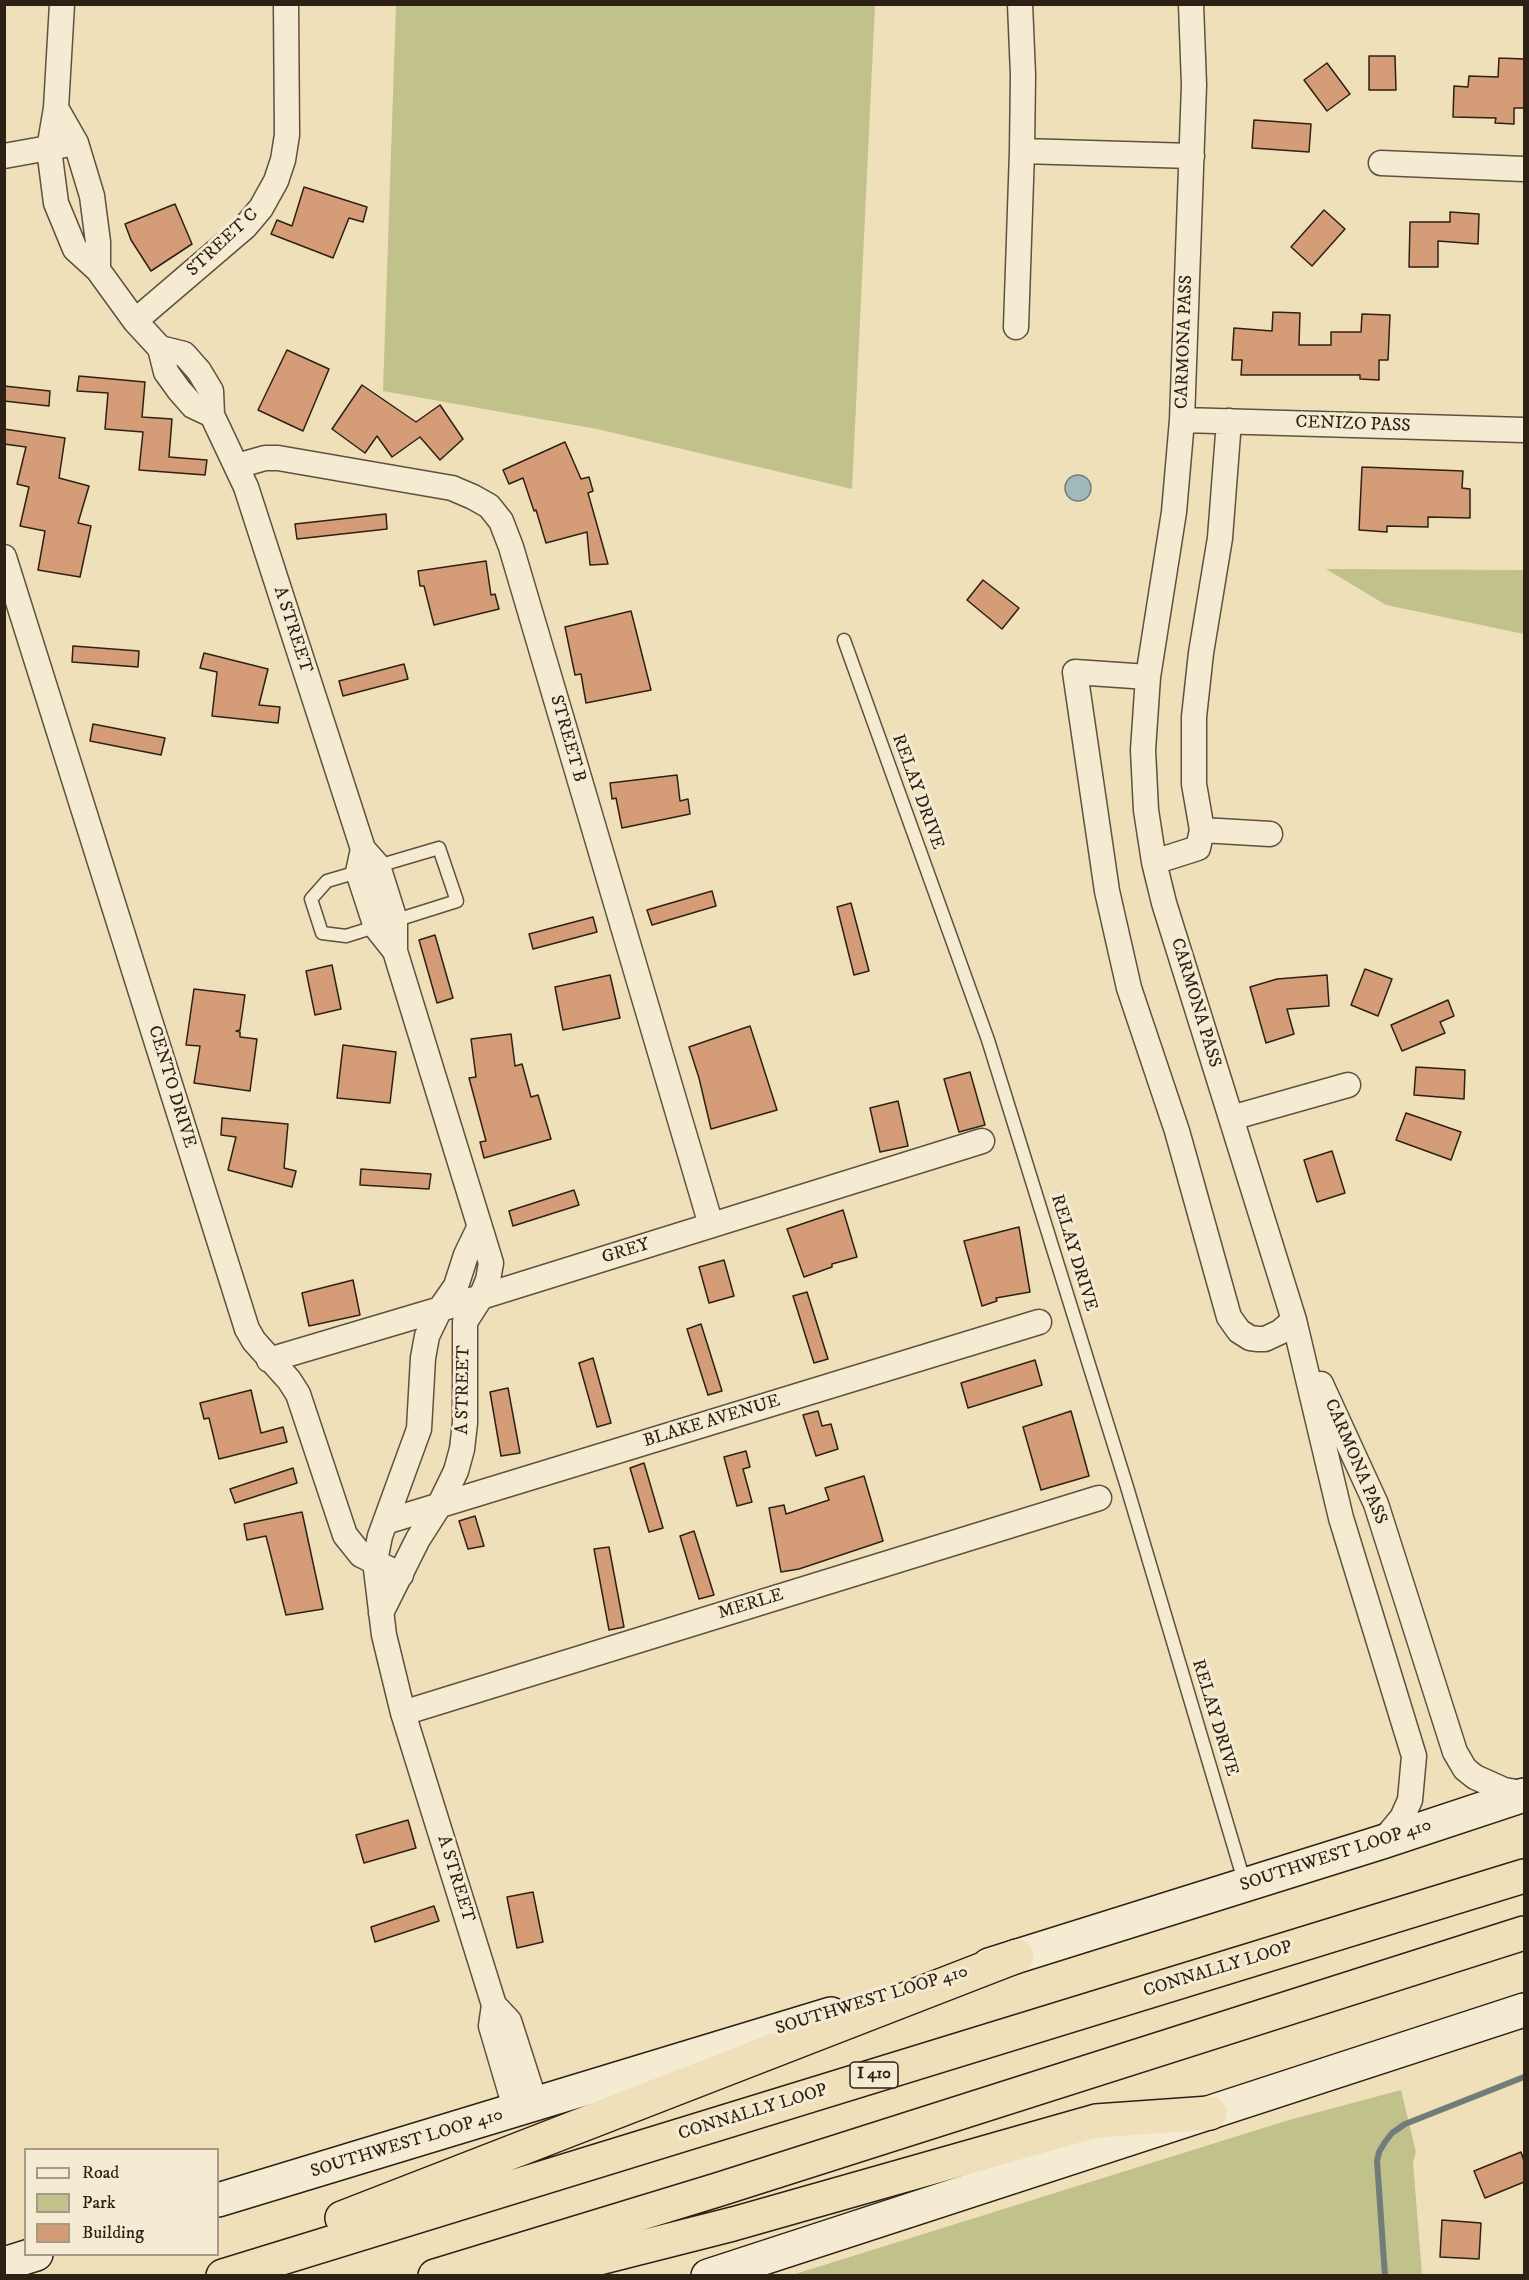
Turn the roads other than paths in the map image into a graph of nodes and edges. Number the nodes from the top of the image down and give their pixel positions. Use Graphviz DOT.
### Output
graph roads {
  1 [pos="63,4"];
  2 [pos="286,4"];
  3 [pos="1020,4"];
  4 [pos="1191,4"];
  5 [pos="56,108"];
  6 [pos="76,143"];
  7 [pos="49,148"];
  8 [pos="1022,151"];
  9 [pos="4,156"];
  10 [pos="1192,156"];
  11 [pos="1381,163"];
  12 [pos="1524,169"];
  13 [pos="98,270"];
  14 [pos="135,321"];
  15 [pos="1016,327"];
  16 [pos="1182,420"];
  17 [pos="1229,421"];
  18 [pos="1524,430"];
  19 [pos="237,466"];
  20 [pos="4,557"];
  21 [pos="844,640"];
  22 [pos="1148,677"];
  23 [pos="1202,830"];
  24 [pos="1270,834"];
  25 [pos="367,862"];
  26 [pos="1154,862"];
  27 [pos="386,924"];
  28 [pos="1348,1085"];
  29 [pos="1231,1118"];
  30 [pos="982,1141"];
  31 [pos="711,1225"];
  32 [pos="479,1228"];
  33 [pos="481,1297"];
  34 [pos="440,1309"];
  35 [pos="1294,1320"];
  36 [pos="1039,1322"];
  37 [pos="269,1360"];
  38 [pos="1099,1498"];
  39 [pos="439,1506"];
  40 [pos="385,1522"];
  41 [pos="375,1561"];
  42 [pos="401,1575"];
  43 [pos="1409,1607"];
  44 [pos="381,1613"];
  45 [pos="1372,1617"];
  46 [pos="403,1713"];
  47 [pos="1524,1794"];
  48 [pos="1382,1842"];
  49 [pos="1524,1876"];
  50 [pos="1245,1885"];
  51 [pos="1524,1933"];
  52 [pos="1017,1956"];
  53 [pos="1524,2010"];
  54 [pos="526,2108"];
  55 [pos="1210,2113"];
  56 [pos="219,2200"];
  57 [pos="30,2256"];
  58 [pos="4,2264"];
  59 [pos="217,2276"];
  60 [pos="223,2276"];
  61 [pos="435,2276"];
  62 [pos="451,2276"];
  63 [pos="708,2276"];
  1 -- 5 [label="street, A STREET"];
  2 -- 14 [label="street, STREET C"];
  3 -- 8 [label="street"];
  4 -- 10 [label="street, CARMONA PASS"];
  5 -- 6 [label="street"];
  5 -- 7 [label="street, A STREET"];
  6 -- 7 [label="street"];
  6 -- 13 [label="street"];
  7 -- 9 [label="street"];
  7 -- 13 [label="street, A STREET"];
  8 -- 10 [label="street"];
  8 -- 15 [label="street"];
  10 -- 16 [label="street, CARMONA PASS"];
  11 -- 12 [label="street"];
  13 -- 14 [label="street, A STREET"];
  14 -- 19 [label="street, A STREET"];
  16 -- 17 [label="street, CENIZO PASS"];
  16 -- 22 [label="street, CARMONA PASS"];
  17 -- 18 [label="street, CENIZO PASS"];
  17 -- 23 [label="street"];
  19 -- 25 [label="street, A STREET"];
  19 -- 31 [label="street, STREET B"];
  20 -- 37 [label="street, CENTO DRIVE"];
  21 -- 50 [label="lane, RELAY DRIVE"];
  22 -- 26 [label="street, CARMONA PASS"];
  22 -- 35 [label="street"];
  23 -- 24 [label="street"];
  23 -- 26 [label="street"];
  25 -- 27 [label="street, A STREET"];
  25 -- 27 [label="lane"];
  25 -- 27 [label="lane"];
  26 -- 29 [label="street, CARMONA PASS"];
  27 -- 32 [label="street, A STREET"];
  28 -- 29 [label="street"];
  29 -- 35 [label="street, CARMONA PASS"];
  30 -- 31 [label="street, GREY"];
  31 -- 33 [label="street, GREY"];
  32 -- 33 [label="street, A STREET"];
  32 -- 34 [label="street, A STREET"];
  33 -- 34 [label="street, GREY"];
  33 -- 39 [label="street, A STREET"];
  34 -- 37 [label="street, GREY"];
  34 -- 40 [label="street, A STREET"];
  35 -- 43 [label="street, CARMONA PASS"];
  35 -- 45 [label="street, CARMONA PASS"];
  36 -- 39 [label="street, BLAKE AVENUE"];
  37 -- 41 [label="street, CENTO DRIVE"];
  38 -- 46 [label="street, MERLE"];
  39 -- 40 [label="street, BLAKE AVENUE"];
  39 -- 42 [label="street, A STREET"];
  40 -- 41 [label="street, A STREET"];
  41 -- 42 [label="street, CENTO DRIVE"];
  41 -- 44 [label="street, A STREET"];
  42 -- 44 [label="street, A STREET"];
  43 -- 45 [label="street"];
  43 -- 47 [label="street, CARMONA PASS"];
  44 -- 46 [label="street, A STREET"];
  45 -- 48 [label="street, CARMONA PASS"];
  46 -- 54 [label="street, A STREET"];
  47 -- 48 [label="main road, SOUTHWEST LOOP 410"];
  48 -- 50 [label="main road, SOUTHWEST LOOP 410"];
  49 -- 60 [label="highway, CONNALLY LOOP / I 410"];
  50 -- 52 [label="main road, SOUTHWEST LOOP 410"];
  51 -- 61 [label="highway"];
  52 -- 54 [label="main road, SOUTHWEST LOOP 410"];
  52 -- 59 [label="highway"];
  53 -- 55 [label="main road"];
  54 -- 56 [label="main road, SOUTHWEST LOOP 410"];
  55 -- 62 [label="highway"];
  55 -- 63 [label="main road"];
  57 -- 58 [label="main road"];
}
